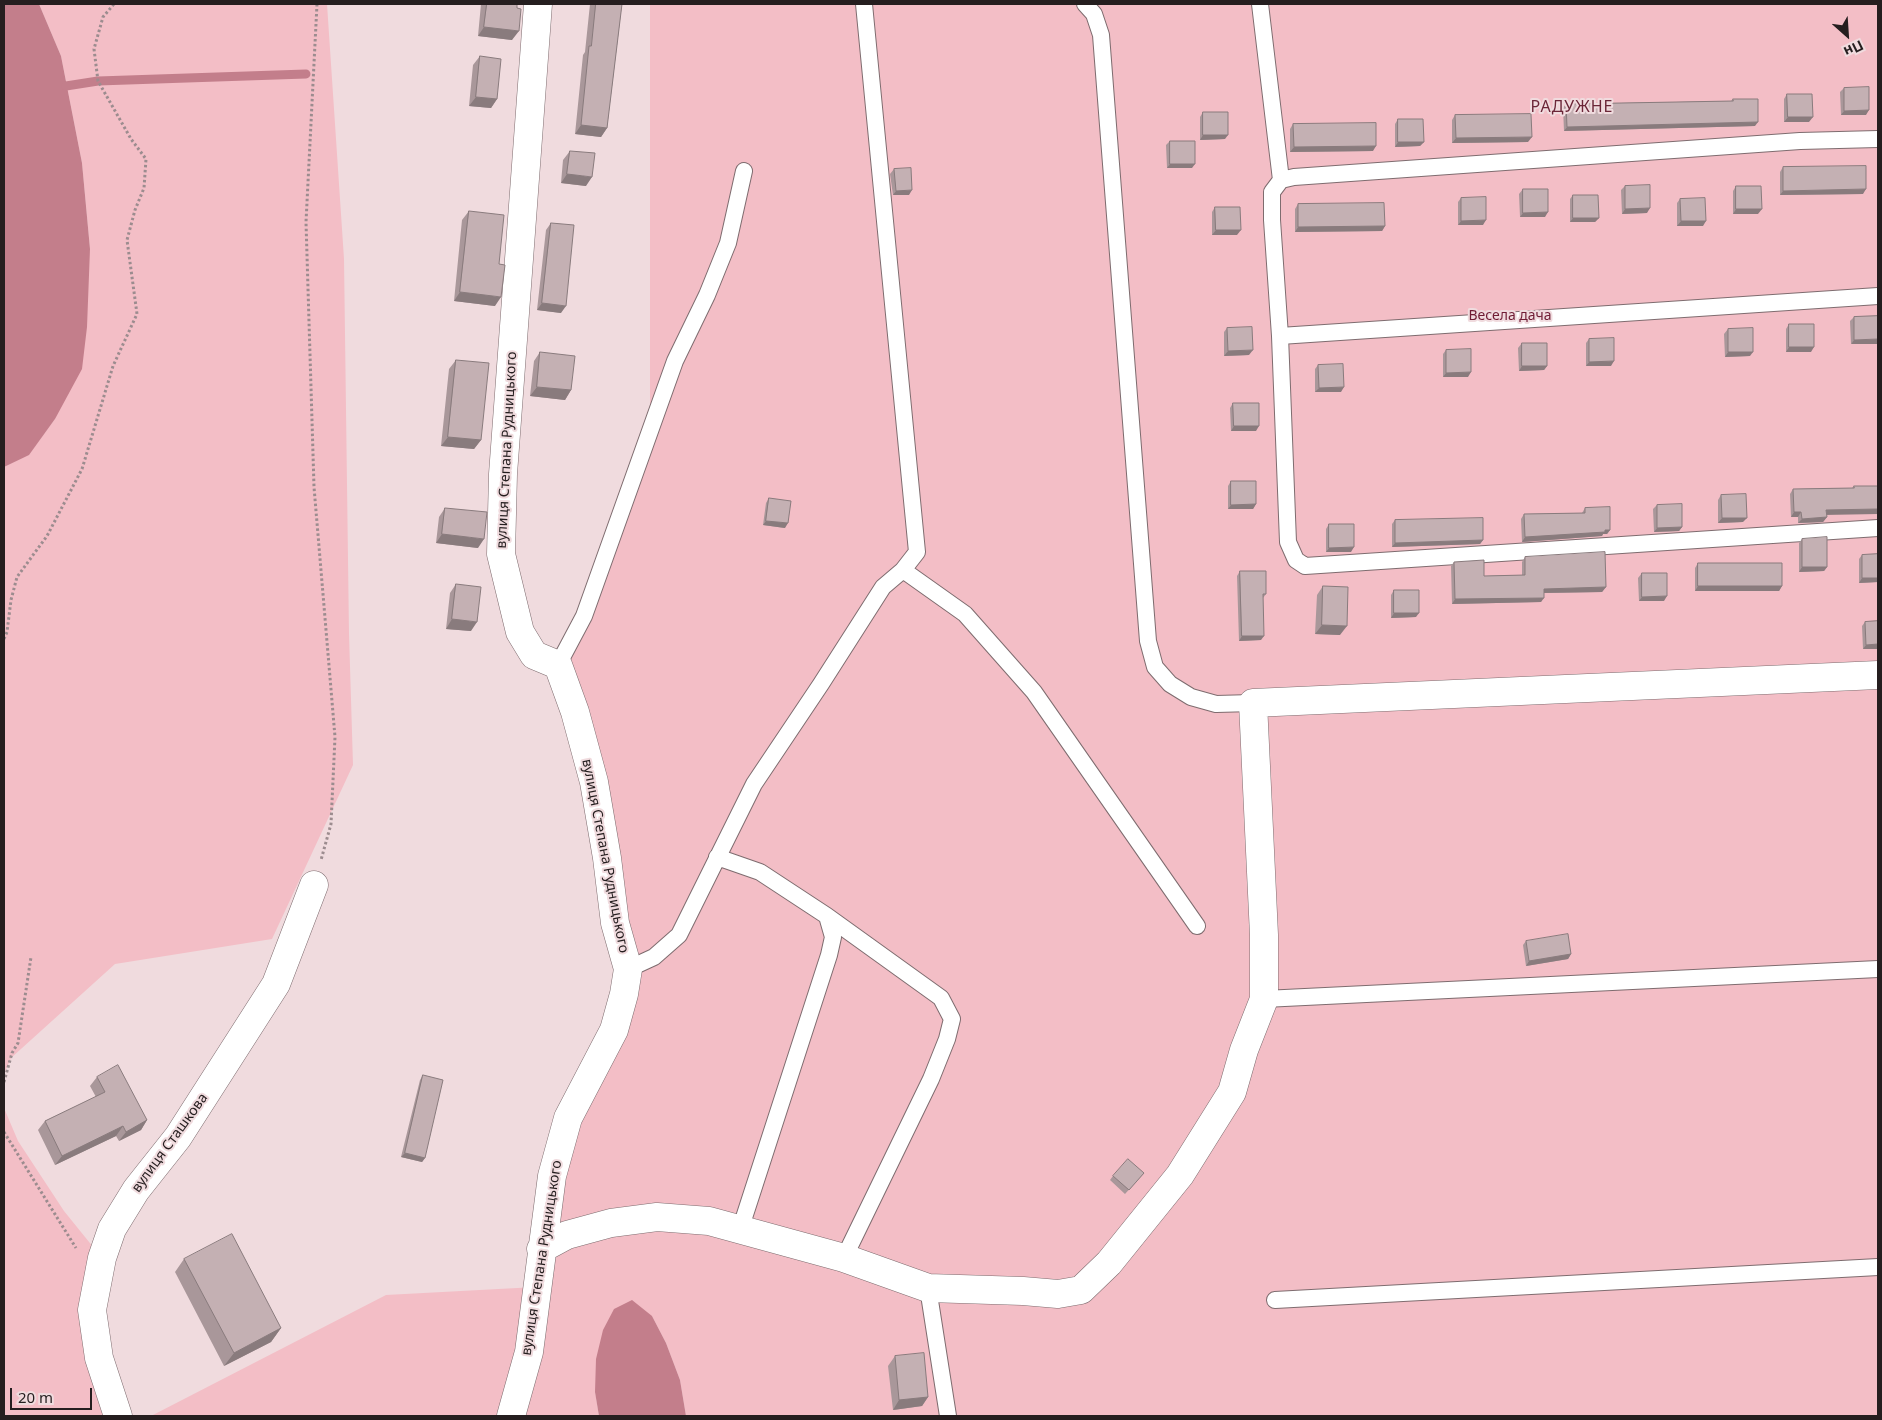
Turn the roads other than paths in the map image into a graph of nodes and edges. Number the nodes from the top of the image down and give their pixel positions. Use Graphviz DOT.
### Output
graph roads {
  1 [pos="538,4"];
  2 [pos="864,4"];
  3 [pos="1085,4"];
  4 [pos="1260,4"];
  5 [pos="1878,139"];
  6 [pos="744,171"];
  7 [pos="1281,180"];
  8 [pos="1878,296"];
  9 [pos="1280,336"];
  10 [pos="1878,528"];
  11 [pos="903,570"];
  12 [pos="558,665"];
  13 [pos="1878,675"];
  14 [pos="1253,702"];
  15 [pos="717,857"];
  16 [pos="314,885"];
  17 [pos="827,916"];
  18 [pos="1198,926"];
  19 [pos="628,969"];
  20 [pos="1878,969"];
  21 [pos="1264,999"];
  22 [pos="740,1230"];
  23 [pos="541,1249"];
  24 [pos="844,1258"];
  25 [pos="1878,1267"];
  26 [pos="928,1288"];
  27 [pos="1275,1300"];
  28 [pos="118,1416"];
  29 [pos="511,1416"];
  30 [pos="948,1416"];
  1 -- 12 [label="street, вулиця Степана Рудницького"];
  2 -- 11 [label="lane"];
  3 -- 14 [label="lane"];
  4 -- 7 [label="lane"];
  5 -- 7 [label="lane"];
  6 -- 12 [label="lane"];
  7 -- 9 [label="lane"];
  8 -- 9 [label="lane"];
  9 -- 10 [label="lane"];
  11 -- 15 [label="lane"];
  11 -- 18 [label="lane"];
  12 -- 19 [label="street, вулиця Степана Рудницького"];
  13 -- 14 [label="street"];
  14 -- 21 [label="street"];
  15 -- 17 [label="lane"];
  15 -- 19 [label="lane"];
  16 -- 28 [label="street, вулиця Сташкова"];
  17 -- 22 [label="lane"];
  17 -- 24 [label="lane"];
  19 -- 23 [label="street, вулиця Степана Рудницького"];
  20 -- 21 [label="lane"];
  21 -- 26 [label="street"];
  22 -- 23 [label="street"];
  22 -- 24 [label="street"];
  23 -- 29 [label="street, вулиця Степана Рудницького"];
  24 -- 26 [label="street"];
  25 -- 27 [label="lane"];
  26 -- 30 [label="lane"];
}
